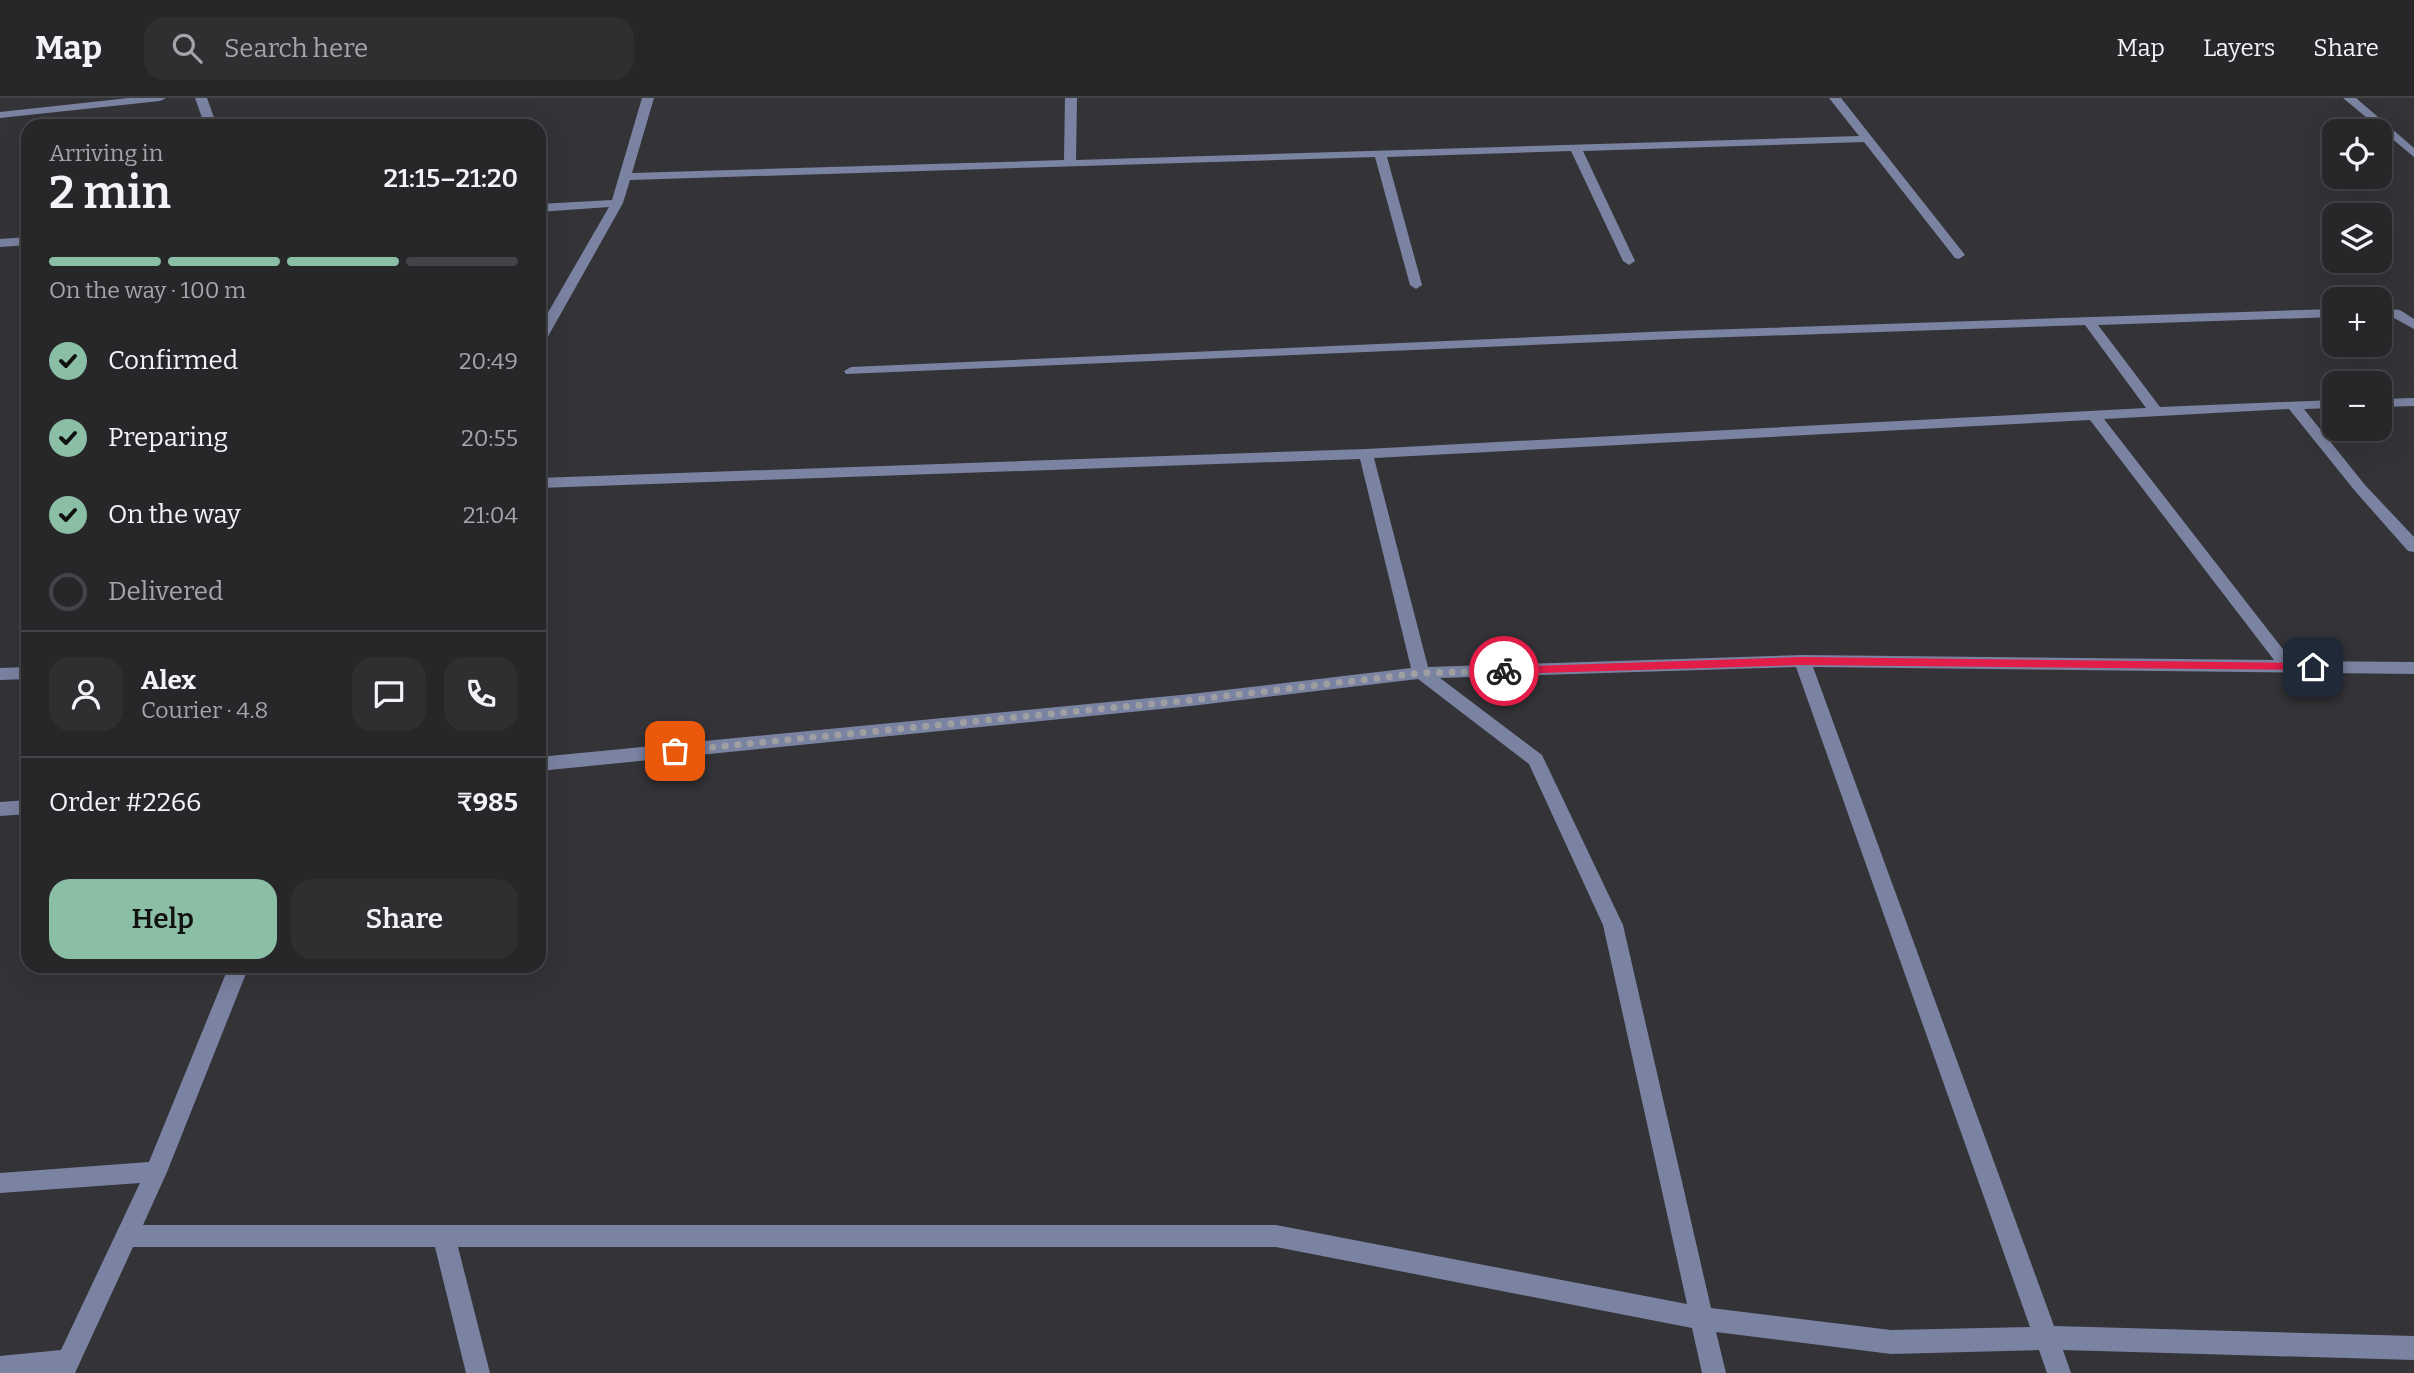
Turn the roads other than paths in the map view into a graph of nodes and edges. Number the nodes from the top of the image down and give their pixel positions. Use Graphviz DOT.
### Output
graph roads {
  1 [pos="160,98"];
  2 [pos="201,98"];
  3 [pos="648,98"];
  4 [pos="1071,98"];
  5 [pos="1835,98"];
  6 [pos="2349,98"];
  7 [pos="0,114"];
  8 [pos="208,119"];
  9 [pos="1865,139"];
  10 [pos="1576,149"];
  11 [pos="1380,154"];
  12 [pos="2414,154"];
  13 [pos="1070,163"];
  14 [pos="624,177"];
  15 [pos="617,203"];
  16 [pos="546,208"];
  17 [pos="21,242"];
  18 [pos="0,243"];
  19 [pos="1959,255"];
  20 [pos="1629,261"];
  21 [pos="1416,285"];
  22 [pos="2322,313"];
  23 [pos="2392,313"];
  24 [pos="2088,320"];
  25 [pos="2414,326"];
  26 [pos="546,328"];
  27 [pos="851,371"];
  28 [pos="2414,402"];
  29 [pos="2392,403"];
  30 [pos="2322,404"];
  31 [pos="2293,405"];
  32 [pos="2156,412"];
  33 [pos="2094,415"];
  34 [pos="1366,454"];
  35 [pos="546,482"];
  36 [pos="2414,547"];
  37 [pos="1802,661"];
  38 [pos="2287,666"];
  39 [pos="2414,668"];
  40 [pos="21,673"];
  41 [pos="1421,673"];
  42 [pos="0,674"];
  43 [pos="546,763"];
  44 [pos="21,808"];
  45 [pos="0,809"];
  46 [pos="236,973"];
  47 [pos="156,1172"];
  48 [pos="0,1183"];
  49 [pos="126,1236"];
  50 [pos="444,1236"];
  51 [pos="1701,1318"];
  52 [pos="2046,1338"];
  53 [pos="2414,1348"];
  54 [pos="66,1367"];
  55 [pos="0,1368"];
  56 [pos="478,1373"];
  57 [pos="1714,1373"];
  58 [pos="2059,1373"];
  1 -- 7 [label="street"];
  2 -- 8 [label="street"];
  3 -- 14 [label="street"];
  4 -- 13 [label="street"];
  5 -- 9 [label="street"];
  6 -- 12 [label="street"];
  9 -- 10 [label="street"];
  9 -- 19 [label="street"];
  10 -- 11 [label="street"];
  10 -- 20 [label="street"];
  11 -- 13 [label="street"];
  11 -- 21 [label="street"];
  13 -- 14 [label="street"];
  14 -- 15 [label="street"];
  15 -- 16 [label="street"];
  15 -- 26 [label="street"];
  17 -- 18 [label="street"];
  22 -- 24 [label="street"];
  23 -- 25 [label="street"];
  24 -- 27 [label="street"];
  24 -- 32 [label="street"];
  28 -- 29 [label="street"];
  30 -- 31 [label="street"];
  31 -- 32 [label="street"];
  31 -- 36 [label="street"];
  32 -- 33 [label="street"];
  33 -- 34 [label="street"];
  33 -- 38 [label="street"];
  34 -- 35 [label="street"];
  34 -- 41 [label="street"];
  37 -- 38 [label="street"];
  37 -- 41 [label="street"];
  37 -- 52 [label="street"];
  38 -- 39 [label="street"];
  40 -- 42 [label="street"];
  41 -- 43 [label="street"];
  41 -- 51 [label="street"];
  44 -- 45 [label="street"];
  46 -- 47 [label="street"];
  47 -- 48 [label="street"];
  47 -- 49 [label="street"];
  49 -- 50 [label="street"];
  49 -- 54 [label="street"];
  50 -- 51 [label="street"];
  50 -- 56 [label="street"];
  51 -- 52 [label="street"];
  51 -- 57 [label="street"];
  52 -- 53 [label="street"];
  52 -- 58 [label="street"];
  54 -- 55 [label="street"];
}
